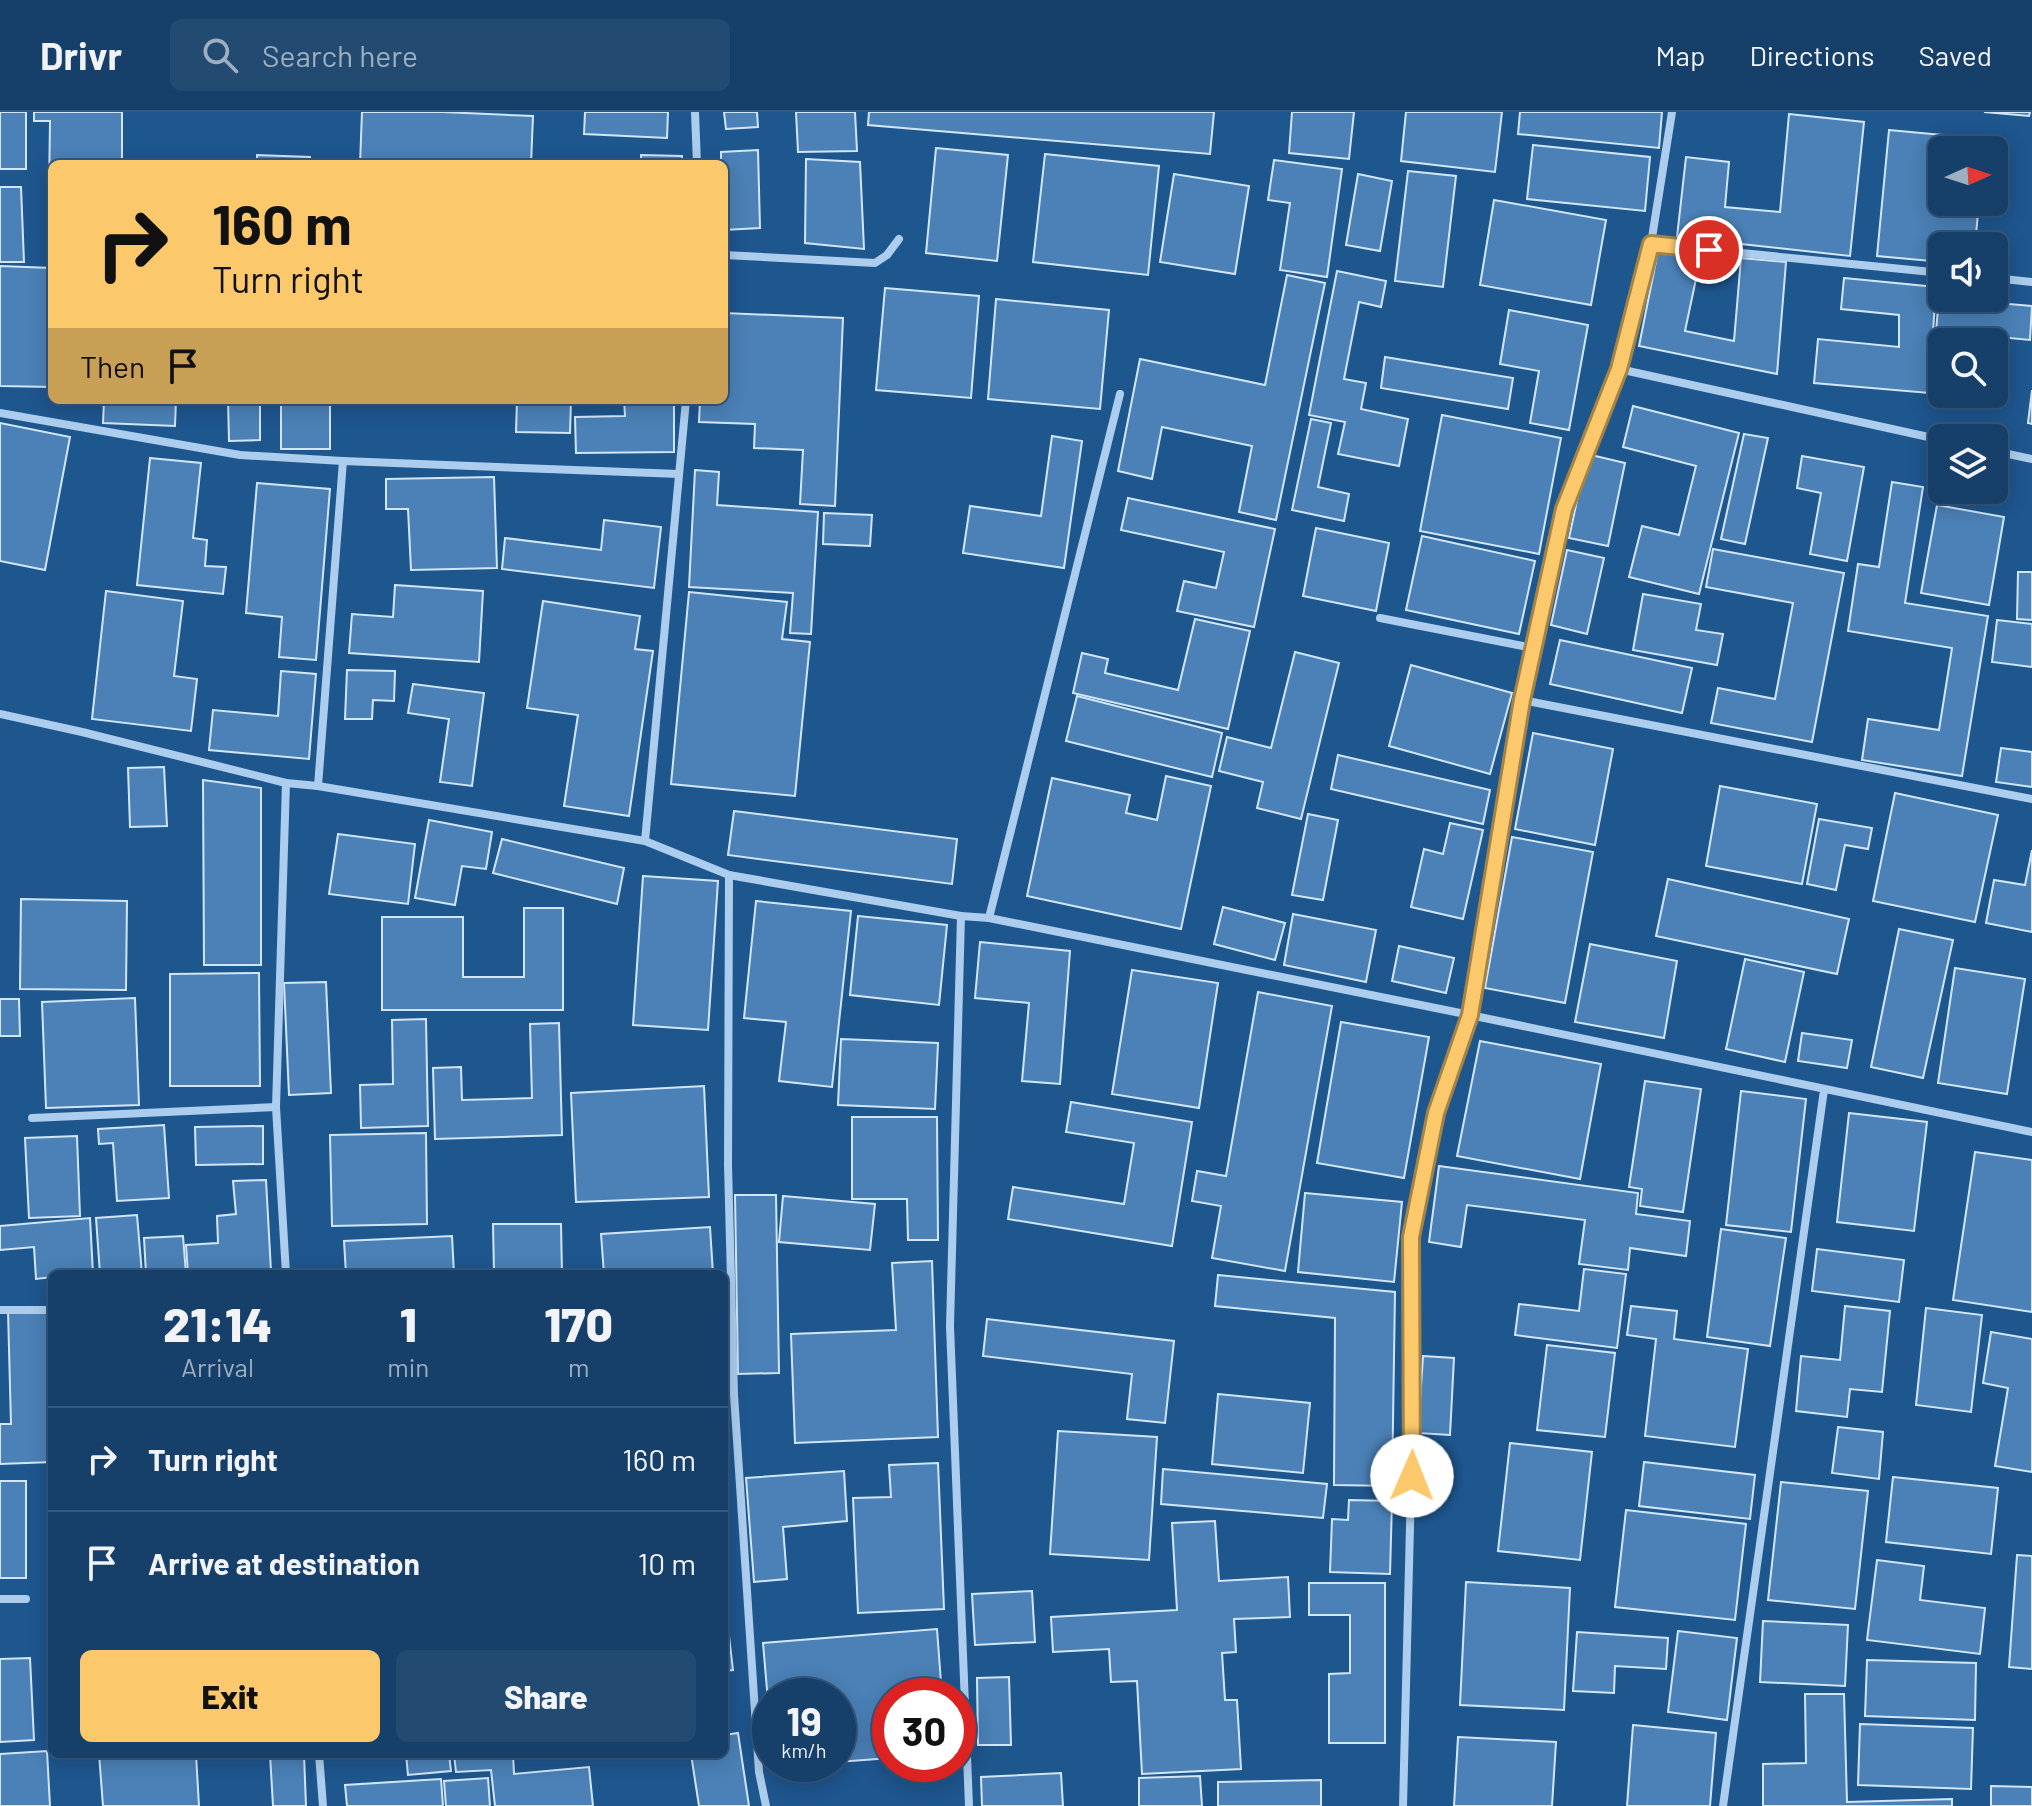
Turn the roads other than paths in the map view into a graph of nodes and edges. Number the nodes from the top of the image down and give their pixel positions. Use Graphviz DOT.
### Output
graph roads {
  1 [pos="695,112"];
  2 [pos="1672,112"];
  3 [pos="697,160"];
  4 [pos="899,239"];
  5 [pos="1651,244"];
  6 [pos="728,255"];
  7 [pos="1928,272"];
  8 [pos="2008,279"];
  9 [pos="2032,282"];
  10 [pos="1619,369"];
  11 [pos="1120,394"];
  12 [pos="686,404"];
  13 [pos="0,413"];
  14 [pos="1928,437"];
  15 [pos="2008,454"];
  16 [pos="2032,459"];
  17 [pos="343,461"];
  18 [pos="679,474"];
  19 [pos="1380,618"];
  20 [pos="1533,648"];
  21 [pos="1522,700"];
  22 [pos="0,714"];
  23 [pos="286,783"];
  24 [pos="318,786"];
  25 [pos="2032,799"];
  26 [pos="645,841"];
  27 [pos="729,875"];
  28 [pos="961,916"];
  29 [pos="989,918"];
  30 [pos="1470,1015"];
  31 [pos="1824,1090"];
  32 [pos="276,1107"];
  33 [pos="32,1118"];
  34 [pos="2032,1132"];
  35 [pos="286,1270"];
  36 [pos="0,1310"];
  37 [pos="48,1310"];
  38 [pos="0,1599"];
  39 [pos="26,1599"];
  40 [pos="319,1758"];
  41 [pos="323,1806"];
  42 [pos="766,1806"];
  43 [pos="969,1806"];
  44 [pos="1403,1806"];
  45 [pos="1723,1806"];
  1 -- 3 [label="street"];
  2 -- 5 [label="street"];
  4 -- 6 [label="street"];
  5 -- 7 [label="street"];
  5 -- 10 [label="street"];
  8 -- 9 [label="street"];
  10 -- 14 [label="street"];
  10 -- 20 [label="street"];
  11 -- 29 [label="street"];
  12 -- 18 [label="street"];
  13 -- 17 [label="street"];
  15 -- 16 [label="street"];
  17 -- 18 [label="street"];
  17 -- 24 [label="street"];
  18 -- 26 [label="street"];
  19 -- 20 [label="street"];
  20 -- 21 [label="street"];
  21 -- 25 [label="street"];
  21 -- 30 [label="street"];
  22 -- 23 [label="street"];
  23 -- 24 [label="street"];
  23 -- 32 [label="street"];
  24 -- 26 [label="street"];
  26 -- 27 [label="street"];
  27 -- 28 [label="street"];
  27 -- 42 [label="street"];
  28 -- 29 [label="street"];
  28 -- 43 [label="street"];
  29 -- 30 [label="street"];
  30 -- 31 [label="street"];
  30 -- 44 [label="street"];
  31 -- 34 [label="street"];
  31 -- 45 [label="street"];
  32 -- 33 [label="street"];
  32 -- 35 [label="street"];
  36 -- 37 [label="street"];
  38 -- 39 [label="street"];
  40 -- 41 [label="street"];
}
